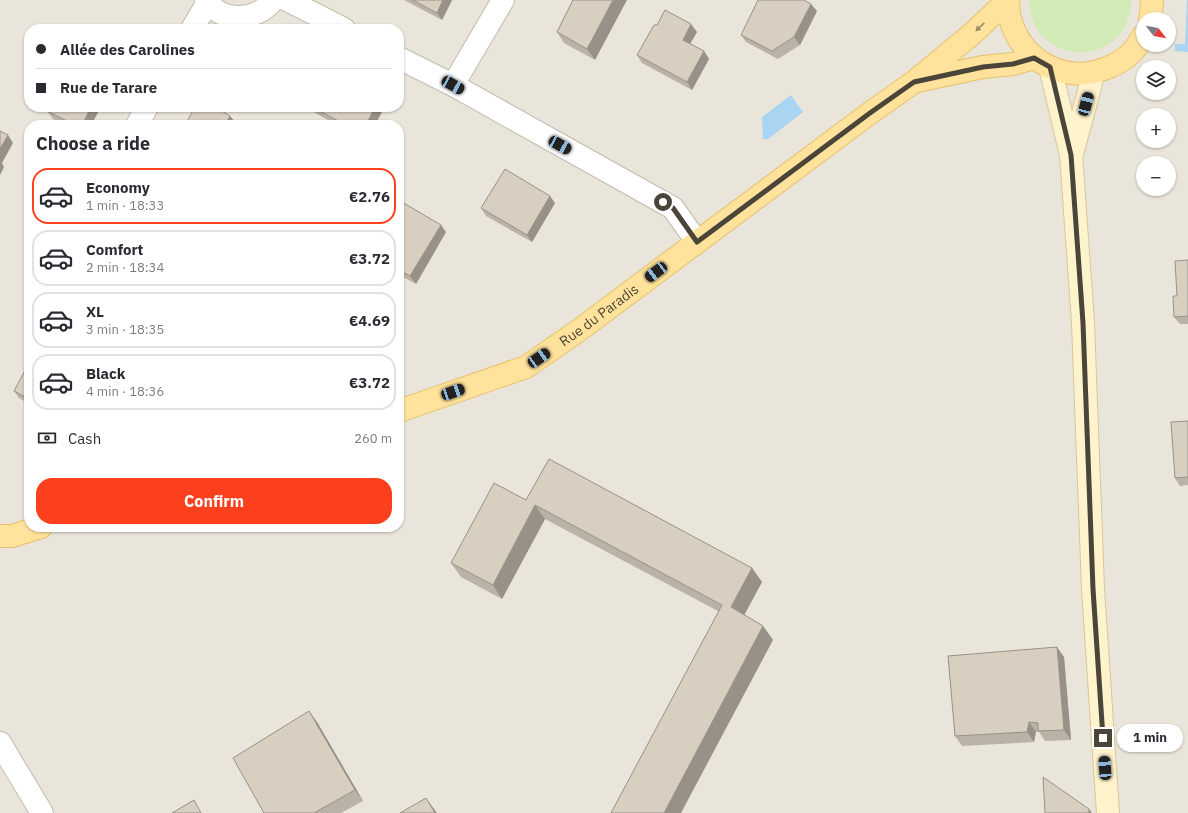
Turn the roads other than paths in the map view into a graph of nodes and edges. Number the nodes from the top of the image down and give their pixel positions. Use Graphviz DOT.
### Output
graph roads {
  1 [pos="273,0"];
  2 [pos="287,0"];
  3 [pos="502,0"];
  4 [pos="1008,0"];
  5 [pos="1152,0"];
  6 [pos="207,1"];
  7 [pos="1152,12"];
  8 [pos="195,24"];
  9 [pos="334,24"];
  10 [pos="1136,48"];
  11 [pos="404,60"];
  12 [pos="1042,62"];
  13 [pos="1093,73"];
  14 [pos="914,82"];
  15 [pos="453,85"];
  16 [pos="1071,155"];
  17 [pos="697,242"];
  18 [pos="404,409"];
  19 [pos="27,532"];
  20 [pos="4,540"];
  21 [pos="0,743"];
  22 [pos="42,813"];
  23 [pos="1108,813"];
  1 -- 6 [label="street"];
  2 -- 9 [label="street"];
  3 -- 15 [label="street"];
  4 -- 12 [label="main road"];
  4 -- 14 [label="main road, Rue du Paradis, one-way"];
  5 -- 7 [label="main road"];
  6 -- 8 [label="street"];
  10 -- 13 [label="main road"];
  11 -- 15 [label="street"];
  12 -- 13 [label="main road"];
  12 -- 14 [label="main road, Rue du Paradis"];
  12 -- 16 [label="main road"];
  13 -- 16 [label="main road"];
  14 -- 17 [label="main road, Rue du Paradis"];
  15 -- 17 [label="street"];
  16 -- 23 [label="main road"];
  17 -- 18 [label="main road, Rue du Paradis"];
  19 -- 20 [label="main road"];
  21 -- 22 [label="street"];
}
